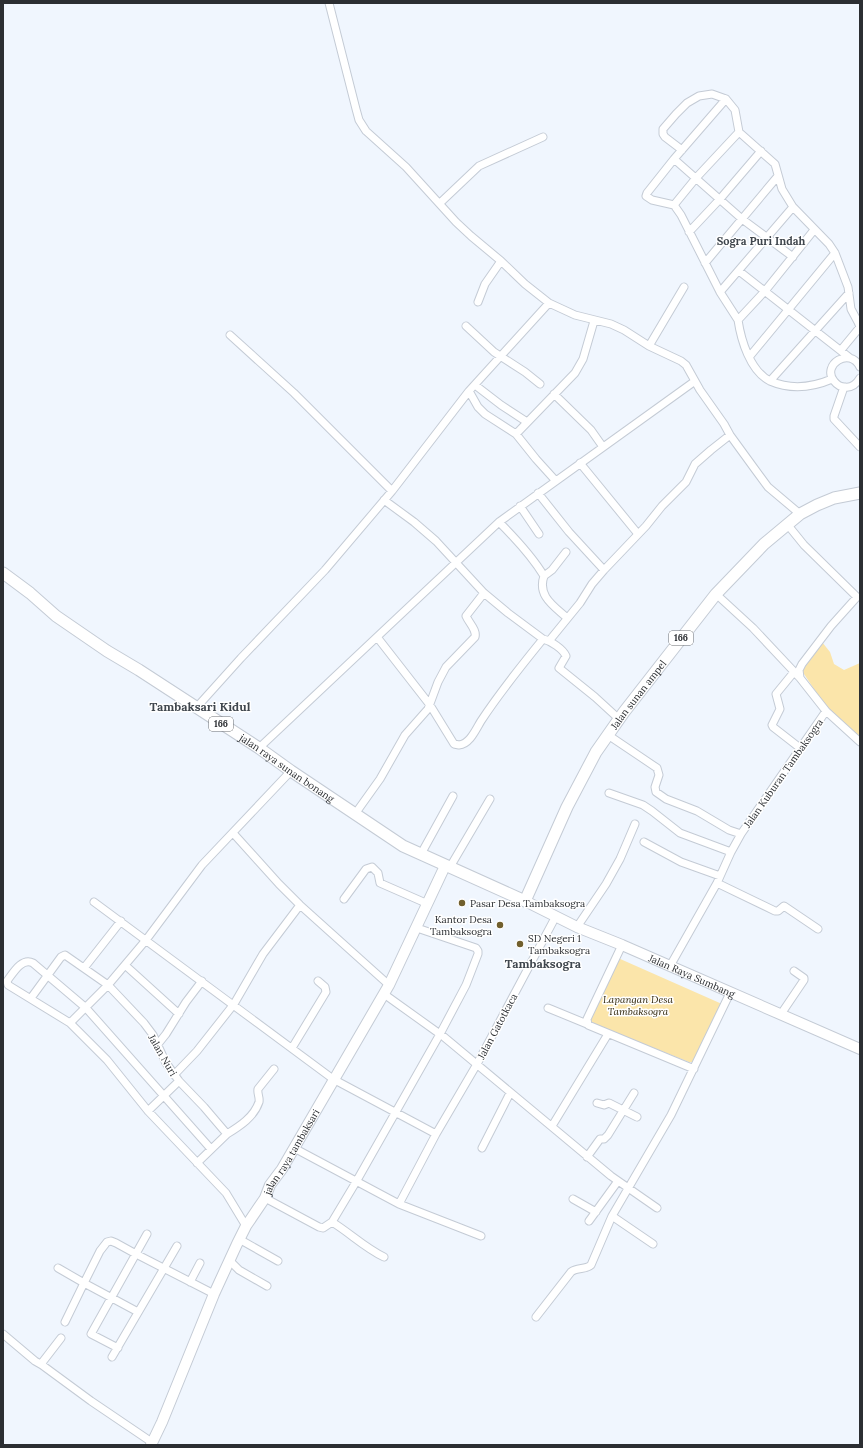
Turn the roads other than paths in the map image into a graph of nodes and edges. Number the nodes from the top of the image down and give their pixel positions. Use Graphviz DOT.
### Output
graph roads {
  1 [pos="330,3"];
  2 [pos="726,99"];
  3 [pos="739,132"];
  4 [pos="543,137"];
  5 [pos="682,150"];
  6 [pos="761,151"];
  7 [pos="674,159"];
  8 [pos="778,176"];
  9 [pos="696,178"];
  10 [pos="720,199"];
  11 [pos="440,203"];
  12 [pos="674,205"];
  13 [pos="793,207"];
  14 [pos="742,219"];
  15 [pos="814,230"];
  16 [pos="689,232"];
  17 [pos="767,238"];
  18 [pos="835,253"];
  19 [pos="793,257"];
  20 [pos="501,261"];
  21 [pos="705,263"];
  22 [pos="739,271"];
  23 [pos="684,287"];
  24 [pos="765,291"];
  25 [pos="720,292"];
  26 [pos="849,293"];
  27 [pos="478,302"];
  28 [pos="549,303"];
  29 [pos="788,309"];
  30 [pos="738,320"];
  31 [pos="594,321"];
  32 [pos="466,326"];
  33 [pos="815,331"];
  34 [pos="230,335"];
  35 [pos="649,346"];
  36 [pos="841,350"];
  37 [pos="501,356"];
  38 [pos="750,356"];
  39 [pos="850,358"];
  40 [pos="860,367"];
  41 [pos="860,378"];
  42 [pos="832,379"];
  43 [pos="695,381"];
  44 [pos="770,381"];
  45 [pos="540,384"];
  46 [pos="475,385"];
  47 [pos="844,387"];
  48 [pos="469,391"];
  49 [pos="554,394"];
  50 [pos="527,422"];
  51 [pos="516,434"];
  52 [pos="730,435"];
  53 [pos="603,447"];
  54 [pos="860,447"];
  55 [pos="580,463"];
  56 [pos="555,480"];
  57 [pos="392,491"];
  58 [pos="538,493"];
  59 [pos="860,493"];
  60 [pos="384,500"];
  61 [pos="520,506"];
  62 [pos="800,514"];
  63 [pos="499,522"];
  64 [pos="788,524"];
  65 [pos="539,534"];
  66 [pos="638,534"];
  67 [pos="566,552"];
  68 [pos="455,562"];
  69 [pos="604,570"];
  70 [pos="3,573"];
  71 [pos="544,576"];
  72 [pos="484,592"];
  73 [pos="716,594"];
  74 [pos="859,595"];
  75 [pos="567,618"];
  76 [pos="377,637"];
  77 [pos="546,640"];
  78 [pos="794,672"];
  79 [pos="800,678"];
  80 [pos="430,705"];
  81 [pos="196,708"];
  82 [pos="826,711"];
  83 [pos="619,719"];
  84 [pos="608,735"];
  85 [pos="860,742"];
  86 [pos="259,748"];
  87 [pos="800,748"];
  88 [pos="291,771"];
  89 [pos="609,793"];
  90 [pos="453,796"];
  91 [pos="490,799"];
  92 [pos="355,814"];
  93 [pos="635,824"];
  94 [pos="233,833"];
  95 [pos="741,834"];
  96 [pos="644,842"];
  97 [pos="731,852"];
  98 [pos="421,854"];
  99 [pos="447,866"];
  100 [pos="720,876"];
  101 [pos="716,883"];
  102 [pos="344,899"];
  103 [pos="525,901"];
  104 [pos="94,902"];
  105 [pos="428,904"];
  106 [pos="300,905"];
  107 [pos="556,916"];
  108 [pos="121,921"];
  109 [pos="577,927"];
  110 [pos="417,928"];
  111 [pos="818,929"];
  112 [pos="146,940"];
  113 [pos="622,945"];
  114 [pos="125,965"];
  115 [pos="670,966"];
  116 [pos="84,968"];
  117 [pos="794,971"];
  118 [pos="48,974"];
  119 [pos="202,981"];
  120 [pos="318,981"];
  121 [pos="108,985"];
  122 [pos="386,990"];
  123 [pos="730,993"];
  124 [pos="31,998"];
  125 [pos="234,1004"];
  126 [pos="86,1008"];
  127 [pos="548,1008"];
  128 [pos="179,1014"];
  129 [pos="781,1014"];
  130 [pos="70,1023"];
  131 [pos="587,1024"];
  132 [pos="440,1034"];
  133 [pos="608,1034"];
  134 [pos="158,1044"];
  135 [pos="292,1048"];
  136 [pos="860,1049"];
  137 [pos="477,1064"];
  138 [pos="274,1068"];
  139 [pos="694,1069"];
  140 [pos="176,1078"];
  141 [pos="333,1079"];
  142 [pos="510,1093"];
  143 [pos="634,1093"];
  144 [pos="164,1095"];
  145 [pos="597,1103"];
  146 [pos="624,1110"];
  147 [pos="148,1111"];
  148 [pos="395,1113"];
  149 [pos="638,1117"];
  150 [pos="552,1126"];
  151 [pos="227,1134"];
  152 [pos="436,1134"];
  153 [pos="294,1148"];
  154 [pos="482,1148"];
  155 [pos="211,1149"];
  156 [pos="586,1157"];
  157 [pos="197,1163"];
  158 [pos="618,1181"];
  159 [pos="356,1182"];
  160 [pos="628,1187"];
  161 [pos="265,1198"];
  162 [pos="573,1199"];
  163 [pos="399,1204"];
  164 [pos="657,1208"];
  165 [pos="596,1212"];
  166 [pos="612,1216"];
  167 [pos="589,1221"];
  168 [pos="332,1222"];
  169 [pos="246,1226"];
  170 [pos="147,1234"];
  171 [pos="482,1236"];
  172 [pos="240,1239"];
  173 [pos="653,1244"];
  174 [pos="177,1246"];
  175 [pos="136,1254"];
  176 [pos="384,1257"];
  177 [pos="230,1261"];
  178 [pos="278,1261"];
  179 [pos="200,1263"];
  180 [pos="58,1268"];
  181 [pos="164,1268"];
  182 [pos="190,1282"];
  183 [pos="84,1283"];
  184 [pos="267,1286"];
  185 [pos="214,1294"];
  186 [pos="112,1297"];
  187 [pos="138,1312"];
  188 [pos="536,1318"];
  189 [pos="64,1322"];
  190 [pos="3,1334"];
  191 [pos="61,1338"];
  192 [pos="118,1348"];
  193 [pos="112,1357"];
  194 [pos="41,1364"];
  195 [pos="152,1444"];
  1 -- 11 [label="street"];
  2 -- 3 [label="street"];
  2 -- 5 [label="street"];
  2 -- 5 [label="street"];
  3 -- 6 [label="street"];
  3 -- 9 [label="street"];
  4 -- 11 [label="street"];
  5 -- 7 [label="street"];
  6 -- 8 [label="street"];
  6 -- 10 [label="street"];
  7 -- 9 [label="street"];
  7 -- 12 [label="street"];
  8 -- 13 [label="street"];
  8 -- 14 [label="street"];
  9 -- 10 [label="street"];
  9 -- 12 [label="street"];
  10 -- 14 [label="street"];
  10 -- 16 [label="street"];
  11 -- 20 [label="street"];
  12 -- 16 [label="street"];
  13 -- 15 [label="street"];
  13 -- 17 [label="street"];
  14 -- 17 [label="street"];
  14 -- 21 [label="street"];
  15 -- 18 [label="street"];
  15 -- 19 [label="street"];
  16 -- 21 [label="street"];
  17 -- 19 [label="street"];
  17 -- 22 [label="street"];
  18 -- 26 [label="street"];
  18 -- 29 [label="street"];
  19 -- 24 [label="street"];
  20 -- 27 [label="street"];
  20 -- 28 [label="street"];
  21 -- 25 [label="street"];
  22 -- 24 [label="street"];
  22 -- 25 [label="street"];
  23 -- 35 [label="street"];
  24 -- 29 [label="street"];
  24 -- 30 [label="street"];
  25 -- 30 [label="street"];
  26 -- 33 [label="street"];
  26 -- 36 [label="street"];
  28 -- 31 [label="street"];
  28 -- 37 [label="street"];
  29 -- 33 [label="street"];
  29 -- 38 [label="street"];
  30 -- 38 [label="street"];
  31 -- 35 [label="street"];
  31 -- 49 [label="street"];
  32 -- 37 [label="street"];
  33 -- 36 [label="street"];
  33 -- 44 [label="street"];
  34 -- 57 [label="street"];
  35 -- 43 [label="street"];
  36 -- 39 [label="street"];
  37 -- 45 [label="street"];
  37 -- 46 [label="street"];
  38 -- 44 [label="street"];
  39 -- 40 [label="street"];
  39 -- 42 [label="street"];
  41 -- 47 [label="street"];
  42 -- 44 [label="street"];
  42 -- 47 [label="street"];
  43 -- 52 [label="street"];
  43 -- 53 [label="street"];
  46 -- 48 [label="street"];
  46 -- 50 [label="street"];
  47 -- 54 [label="street"];
  48 -- 51 [label="street"];
  48 -- 57 [label="street"];
  49 -- 50 [label="street"];
  49 -- 53 [label="street"];
  50 -- 51 [label="street"];
  51 -- 56 [label="street"];
  52 -- 62 [label="street"];
  52 -- 66 [label="street"];
  53 -- 55 [label="street"];
  55 -- 56 [label="street"];
  55 -- 66 [label="street"];
  56 -- 58 [label="street"];
  57 -- 60 [label="street"];
  58 -- 61 [label="street"];
  58 -- 69 [label="street"];
  59 -- 62 [label="main road, Jalan sunan ampel / 166"];
  60 -- 68 [label="street"];
  60 -- 81 [label="street"];
  61 -- 63 [label="street"];
  61 -- 65 [label="street"];
  62 -- 64 [label="main road, Jalan sunan ampel / 166"];
  63 -- 68 [label="street"];
  63 -- 71 [label="street"];
  64 -- 73 [label="main road, Jalan sunan ampel / 166"];
  64 -- 74 [label="street"];
  66 -- 69 [label="street"];
  67 -- 71 [label="street"];
  68 -- 72 [label="street"];
  68 -- 76 [label="street"];
  69 -- 75 [label="street"];
  70 -- 81 [label="main road, jalan raya sunan bonang / 166"];
  71 -- 75 [label="street"];
  72 -- 77 [label="street"];
  72 -- 80 [label="street"];
  73 -- 78 [label="street, Jalan Kuburan Tambaksogra"];
  73 -- 83 [label="main road, Jalan sunan ampel / 166"];
  74 -- 79 [label="street"];
  75 -- 77 [label="street"];
  76 -- 80 [label="street"];
  76 -- 86 [label="street"];
  77 -- 80 [label="street"];
  77 -- 83 [label="street"];
  78 -- 79 [label="street, Jalan Kuburan Tambaksogra"];
  78 -- 87 [label="street"];
  79 -- 82 [label="street, Jalan Kuburan Tambaksogra"];
  80 -- 92 [label="street"];
  81 -- 86 [label="main road, jalan raya sunan bonang / 166"];
  82 -- 85 [label="street"];
  82 -- 87 [label="street, Jalan Kuburan Tambaksogra"];
  83 -- 84 [label="main road, Jalan sunan ampel / 166"];
  84 -- 95 [label="street"];
  84 -- 103 [label="main road, Jalan sunan ampel / 166"];
  86 -- 88 [label="main road, jalan raya sunan bonang / 166"];
  87 -- 95 [label="street, Jalan Kuburan Tambaksogra"];
  88 -- 92 [label="main road, jalan raya sunan bonang / 166"];
  88 -- 94 [label="street"];
  89 -- 97 [label="street"];
  90 -- 98 [label="street"];
  91 -- 99 [label="street"];
  92 -- 98 [label="main road, jalan raya sunan bonang / 166"];
  93 -- 109 [label="street"];
  94 -- 106 [label="street"];
  94 -- 112 [label="street"];
  95 -- 97 [label="street, Jalan Kuburan Tambaksogra"];
  96 -- 100 [label="street"];
  97 -- 100 [label="street, Jalan Kuburan Tambaksogra"];
  98 -- 99 [label="main road, jalan raya sunan bonang / 166"];
  99 -- 103 [label="main road, jalan raya sunan bonang / 166"];
  99 -- 105 [label="street, jalan raya tambaksari"];
  100 -- 101 [label="street, Jalan Kuburan Tambaksogra"];
  101 -- 111 [label="street"];
  101 -- 115 [label="street, Jalan Kuburan Tambaksogra"];
  102 -- 105 [label="street"];
  103 -- 107 [label="street, Jalan Raya Sumbang"];
  104 -- 108 [label="street"];
  105 -- 110 [label="street, jalan raya tambaksari"];
  106 -- 122 [label="street"];
  106 -- 125 [label="street"];
  107 -- 109 [label="street, Jalan Raya Sumbang"];
  107 -- 137 [label="street, Jalan Gatotkaca"];
  108 -- 112 [label="street"];
  108 -- 116 [label="street"];
  109 -- 113 [label="street, Jalan Raya Sumbang"];
  110 -- 122 [label="street, jalan raya tambaksari"];
  110 -- 132 [label="street"];
  112 -- 114 [label="street"];
  112 -- 119 [label="street"];
  113 -- 115 [label="street, Jalan Raya Sumbang"];
  113 -- 131 [label="street"];
  114 -- 121 [label="street"];
  114 -- 128 [label="street"];
  115 -- 123 [label="street, Jalan Raya Sumbang"];
  116 -- 118 [label="street, Jalan Nuri"];
  116 -- 121 [label="street, Jalan Nuri"];
  117 -- 129 [label="street"];
  118 -- 124 [label="street"];
  118 -- 124 [label="street"];
  118 -- 126 [label="street"];
  119 -- 125 [label="street"];
  119 -- 128 [label="street"];
  120 -- 135 [label="street"];
  121 -- 126 [label="street"];
  121 -- 134 [label="street, Jalan Nuri"];
  122 -- 132 [label="street"];
  122 -- 141 [label="street, jalan raya tambaksari"];
  123 -- 129 [label="street, Jalan Raya Sumbang"];
  123 -- 139 [label="street"];
  124 -- 130 [label="street"];
  125 -- 135 [label="street"];
  125 -- 140 [label="street"];
  126 -- 130 [label="street"];
  126 -- 144 [label="street"];
  127 -- 131 [label="street"];
  128 -- 134 [label="street"];
  129 -- 136 [label="street, Jalan Raya Sumbang"];
  130 -- 147 [label="street"];
  131 -- 133 [label="street"];
  132 -- 137 [label="street"];
  132 -- 148 [label="street"];
  133 -- 139 [label="street"];
  133 -- 150 [label="street"];
  134 -- 140 [label="street, Jalan Nuri"];
  135 -- 141 [label="street"];
  137 -- 142 [label="street"];
  137 -- 152 [label="street, Jalan Gatotkaca"];
  138 -- 151 [label="street"];
  139 -- 160 [label="street"];
  140 -- 144 [label="street"];
  140 -- 151 [label="street, Jalan Nuri"];
  141 -- 148 [label="street"];
  141 -- 153 [label="street, jalan raya tambaksari"];
  142 -- 150 [label="street"];
  142 -- 154 [label="street"];
  143 -- 146 [label="street"];
  144 -- 147 [label="street"];
  144 -- 155 [label="street"];
  145 -- 146 [label="street"];
  146 -- 149 [label="street"];
  146 -- 156 [label="street"];
  147 -- 157 [label="street"];
  148 -- 152 [label="street"];
  148 -- 159 [label="street"];
  150 -- 156 [label="street"];
  151 -- 155 [label="street"];
  152 -- 163 [label="street, Jalan Gatotkaca"];
  153 -- 159 [label="street"];
  153 -- 161 [label="street, jalan raya tambaksari"];
  155 -- 157 [label="street"];
  156 -- 158 [label="street"];
  157 -- 169 [label="street"];
  158 -- 160 [label="street"];
  158 -- 165 [label="street"];
  159 -- 163 [label="street"];
  159 -- 168 [label="street"];
  160 -- 164 [label="street"];
  160 -- 166 [label="street"];
  161 -- 168 [label="street"];
  161 -- 169 [label="street, jalan raya tambaksari"];
  162 -- 165 [label="street"];
  163 -- 171 [label="street"];
  165 -- 167 [label="street"];
  166 -- 173 [label="street"];
  166 -- 188 [label="street"];
  168 -- 176 [label="street"];
  169 -- 172 [label="street, jalan raya tambaksari"];
  170 -- 175 [label="street"];
  172 -- 177 [label="street, jalan raya tambaksari"];
  172 -- 178 [label="street"];
  174 -- 181 [label="street"];
  175 -- 181 [label="street"];
  175 -- 183 [label="street"];
  175 -- 186 [label="street"];
  177 -- 184 [label="street"];
  177 -- 185 [label="street, jalan raya tambaksari"];
  179 -- 182 [label="street"];
  180 -- 183 [label="street"];
  181 -- 182 [label="street"];
  181 -- 187 [label="street"];
  182 -- 185 [label="street"];
  183 -- 186 [label="street"];
  183 -- 189 [label="street"];
  185 -- 195 [label="street, jalan raya tambaksari"];
  186 -- 187 [label="street"];
  186 -- 192 [label="street"];
  187 -- 192 [label="street"];
  190 -- 194 [label="street"];
  191 -- 194 [label="street"];
  192 -- 193 [label="street"];
  194 -- 195 [label="street"];
}
